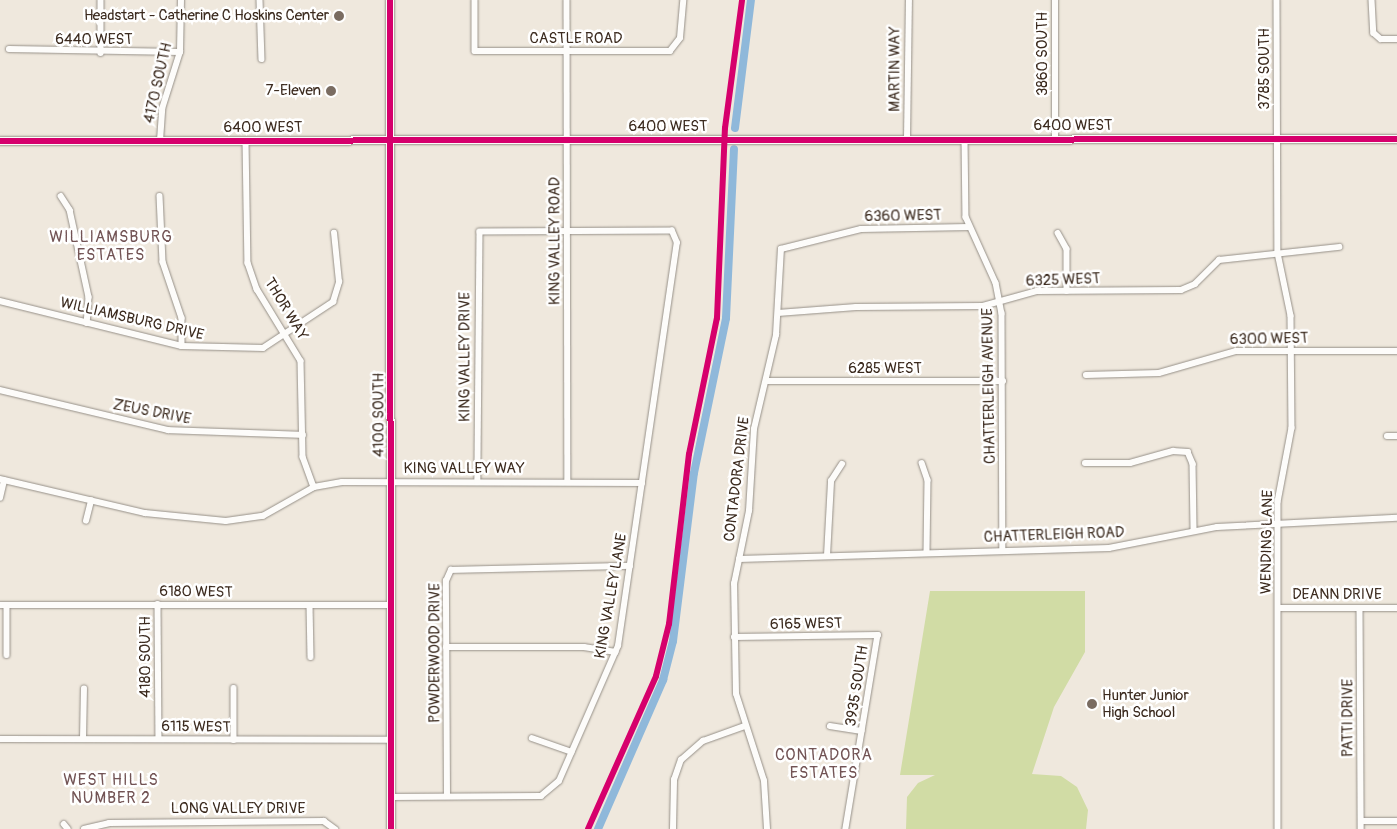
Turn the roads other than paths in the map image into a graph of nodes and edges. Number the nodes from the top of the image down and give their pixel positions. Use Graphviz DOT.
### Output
graph roads {
  1 [pos="100,0"];
  2 [pos="181,0"];
  3 [pos="260,0"];
  4 [pos="390,0"];
  5 [pos="475,0"];
  6 [pos="566,0"];
  7 [pos="683,0"];
  8 [pos="909,0"];
  9 [pos="1055,0"];
  10 [pos="1277,0"];
  11 [pos="1372,0"];
  12 [pos="1397,38"];
  13 [pos="9,49"];
  14 [pos="566,51"];
  15 [pos="101,52"];
  16 [pos="180,52"];
  17 [pos="262,59"];
  18 [pos="907,139"];
  19 [pos="965,139"];
  20 [pos="1055,139"];
  21 [pos="1277,139"];
  22 [pos="1397,139"];
  23 [pos="246,140"];
  24 [pos="391,140"];
  25 [pos="567,140"];
  26 [pos="0,141"];
  27 [pos="160,141"];
  28 [pos="61,196"];
  29 [pos="160,196"];
  30 [pos="969,227"];
  31 [pos="567,229"];
  32 [pos="334,233"];
  33 [pos="1058,233"];
  34 [pos="1339,247"];
  35 [pos="781,249"];
  36 [pos="1278,253"];
  37 [pos="1067,291"];
  38 [pos="1001,300"];
  39 [pos="0,301"];
  40 [pos="778,313"];
  41 [pos="87,323"];
  42 [pos="287,335"];
  43 [pos="182,346"];
  44 [pos="1291,351"];
  45 [pos="1397,351"];
  46 [pos="1086,375"];
  47 [pos="767,381"];
  48 [pos="1003,381"];
  49 [pos="0,390"];
  50 [pos="303,434"];
  51 [pos="1387,436"];
  52 [pos="1397,436"];
  53 [pos="922,463"];
  54 [pos="1085,463"];
  55 [pos="842,464"];
  56 [pos="2,479"];
  57 [pos="392,482"];
  58 [pos="478,482"];
  59 [pos="568,482"];
  60 [pos="642,483"];
  61 [pos="314,488"];
  62 [pos="0,498"];
  63 [pos="91,501"];
  64 [pos="1397,518"];
  65 [pos="86,521"];
  66 [pos="1278,525"];
  67 [pos="1194,530"];
  68 [pos="1003,550"];
  69 [pos="927,551"];
  70 [pos="828,556"];
  71 [pos="739,559"];
  72 [pos="630,566"];
  73 [pos="158,604"];
  74 [pos="3,605"];
  75 [pos="310,605"];
  76 [pos="391,605"];
  77 [pos="1278,608"];
  78 [pos="1360,608"];
  79 [pos="1397,608"];
  80 [pos="878,635"];
  81 [pos="734,637"];
  82 [pos="446,647"];
  83 [pos="616,652"];
  84 [pos="7,655"];
  85 [pos="311,657"];
  86 [pos="234,688"];
  87 [pos="84,689"];
  88 [pos="745,726"];
  89 [pos="830,726"];
  90 [pos="862,731"];
  91 [pos="532,738"];
  92 [pos="0,739"];
  93 [pos="83,739"];
  94 [pos="159,739"];
  95 [pos="234,740"];
  96 [pos="391,740"];
  97 [pos="572,752"];
  98 [pos="447,796"];
  99 [pos="391,797"];
  100 [pos="1361,821"];
  101 [pos="1397,821"];
  102 [pos="142,826"];
  103 [pos="334,827"];
  104 [pos="84,829"];
  105 [pos="391,829"];
  106 [pos="673,829"];
  107 [pos="767,829"];
  108 [pos="846,829"];
  109 [pos="1278,829"];
  110 [pos="1361,829"];
  1 -- 15 [label="street"];
  2 -- 16 [label="street, 4170 SOUTH"];
  3 -- 17 [label="street"];
  4 -- 24 [label="street, 4100 SOUTH"];
  5 -- 14 [label="street, CASTLE ROAD"];
  6 -- 14 [label="street, KING VALLEY ROAD"];
  7 -- 14 [label="street, CASTLE ROAD"];
  8 -- 18 [label="street, MARTIN WAY"];
  9 -- 20 [label="street, 3860 SOUTH"];
  10 -- 21 [label="street, 3785 SOUTH"];
  11 -- 12 [label="street"];
  13 -- 15 [label="street, 6440 WEST"];
  14 -- 25 [label="street, KING VALLEY ROAD"];
  15 -- 16 [label="street, 6440 WEST"];
  16 -- 27 [label="street, 4170 SOUTH"];
  18 -- 19 [label="street, 6400 WEST"];
  18 -- 25 [label="street, 6400 WEST"];
  19 -- 20 [label="street, 6400 WEST"];
  19 -- 30 [label="street, CHATTERLEIGH AVENUE"];
  20 -- 21 [label="street, 6400 WEST"];
  21 -- 22 [label="street, 6400 WEST"];
  21 -- 36 [label="street, WENDING LANE"];
  23 -- 24 [label="street, 6400 WEST"];
  23 -- 27 [label="street, 6400 WEST"];
  23 -- 42 [label="street, THOR WAY"];
  24 -- 25 [label="street, 6400 WEST"];
  24 -- 57 [label="street, 4100 SOUTH"];
  25 -- 31 [label="street, KING VALLEY ROAD"];
  26 -- 27 [label="street, 6400 WEST"];
  28 -- 41 [label="street"];
  29 -- 43 [label="street"];
  30 -- 35 [label="street, 6360 WEST"];
  30 -- 38 [label="street, CHATTERLEIGH AVENUE"];
  31 -- 58 [label="street, KING VALLEY DRIVE"];
  31 -- 59 [label="street, KING VALLEY ROAD"];
  31 -- 60 [label="street, KING VALLEY LANE"];
  32 -- 42 [label="street, WILLIAMSBURG DRIVE"];
  33 -- 37 [label="street"];
  34 -- 36 [label="street, 6325 WEST"];
  35 -- 40 [label="street, CONTADORA DRIVE"];
  36 -- 37 [label="street, 6325 WEST"];
  36 -- 44 [label="street, WENDING LANE"];
  37 -- 38 [label="street, 6325 WEST"];
  38 -- 40 [label="street, 6325 WEST"];
  38 -- 48 [label="street, CHATTERLEIGH AVENUE"];
  39 -- 41 [label="street, WILLIAMSBURG DRIVE"];
  40 -- 47 [label="street, CONTADORA DRIVE"];
  41 -- 43 [label="street, WILLIAMSBURG DRIVE"];
  42 -- 43 [label="street, WILLIAMSBURG DRIVE"];
  42 -- 50 [label="street, THOR WAY"];
  44 -- 45 [label="street, 6300 WEST"];
  44 -- 46 [label="street, 6300 WEST"];
  44 -- 66 [label="street, WENDING LANE"];
  47 -- 48 [label="street, 6285 WEST"];
  47 -- 71 [label="street, CONTADORA DRIVE"];
  48 -- 68 [label="street, CHATTERLEIGH AVENUE"];
  49 -- 50 [label="street, ZEUS DRIVE"];
  50 -- 61 [label="street, THOR WAY"];
  51 -- 52 [label="street"];
  53 -- 69 [label="street"];
  54 -- 67 [label="street"];
  55 -- 70 [label="street"];
  56 -- 62 [label="street"];
  56 -- 63 [label="street, KING VALLEY WAY"];
  57 -- 58 [label="street, KING VALLEY WAY"];
  57 -- 61 [label="street, KING VALLEY WAY"];
  57 -- 76 [label="street, 4100 SOUTH"];
  58 -- 59 [label="street, KING VALLEY WAY"];
  59 -- 60 [label="street, KING VALLEY WAY"];
  60 -- 72 [label="street, KING VALLEY LANE"];
  61 -- 63 [label="street, KING VALLEY WAY"];
  63 -- 65 [label="street"];
  64 -- 66 [label="street, CHATTERLEIGH ROAD"];
  66 -- 67 [label="street, CHATTERLEIGH ROAD"];
  66 -- 77 [label="street, WENDING LANE"];
  67 -- 68 [label="street, CHATTERLEIGH ROAD"];
  68 -- 69 [label="street, CHATTERLEIGH ROAD"];
  69 -- 70 [label="street, CHATTERLEIGH ROAD"];
  70 -- 71 [label="street, CHATTERLEIGH ROAD"];
  71 -- 81 [label="street, CONTADORA DRIVE"];
  72 -- 82 [label="street, POWDERWOOD DRIVE"];
  72 -- 83 [label="street, KING VALLEY LANE"];
  73 -- 74 [label="street, 6180 WEST"];
  73 -- 75 [label="street, 6180 WEST"];
  73 -- 94 [label="street, 4180 SOUTH"];
  74 -- 84 [label="street"];
  75 -- 76 [label="street, 6180 WEST"];
  75 -- 85 [label="street"];
  76 -- 96 [label="street, 4100 SOUTH"];
  77 -- 78 [label="street, DEANN DRIVE"];
  77 -- 109 [label="street, WENDING LANE"];
  78 -- 79 [label="street, DEANN DRIVE"];
  78 -- 100 [label="street, PATTI DRIVE"];
  80 -- 81 [label="street, 6165 WEST"];
  80 -- 90 [label="street, 3935 SOUTH"];
  81 -- 88 [label="street, CONTADORA DRIVE"];
  82 -- 83 [label="street"];
  82 -- 98 [label="street, POWDERWOOD DRIVE"];
  83 -- 97 [label="street, KING VALLEY LANE"];
  86 -- 95 [label="street"];
  87 -- 93 [label="street"];
  88 -- 106 [label="street"];
  88 -- 107 [label="street, CONTADORA DRIVE"];
  89 -- 90 [label="street"];
  90 -- 108 [label="street, 3935 SOUTH"];
  91 -- 97 [label="street"];
  92 -- 93 [label="street, 6115 WEST"];
  93 -- 94 [label="street, 6115 WEST"];
  94 -- 95 [label="street, 6115 WEST"];
  95 -- 96 [label="street, 6115 WEST"];
  96 -- 99 [label="street, 4100 SOUTH"];
  97 -- 98 [label="street, KING VALLEY LANE"];
  98 -- 99 [label="street, KING VALLEY LANE"];
  99 -- 105 [label="street, 4100 SOUTH"];
  100 -- 101 [label="street"];
  100 -- 110 [label="street, PATTI DRIVE"];
  102 -- 103 [label="street, LONG VALLEY DRIVE"];
  102 -- 104 [label="street, LONG VALLEY DRIVE"];
}
